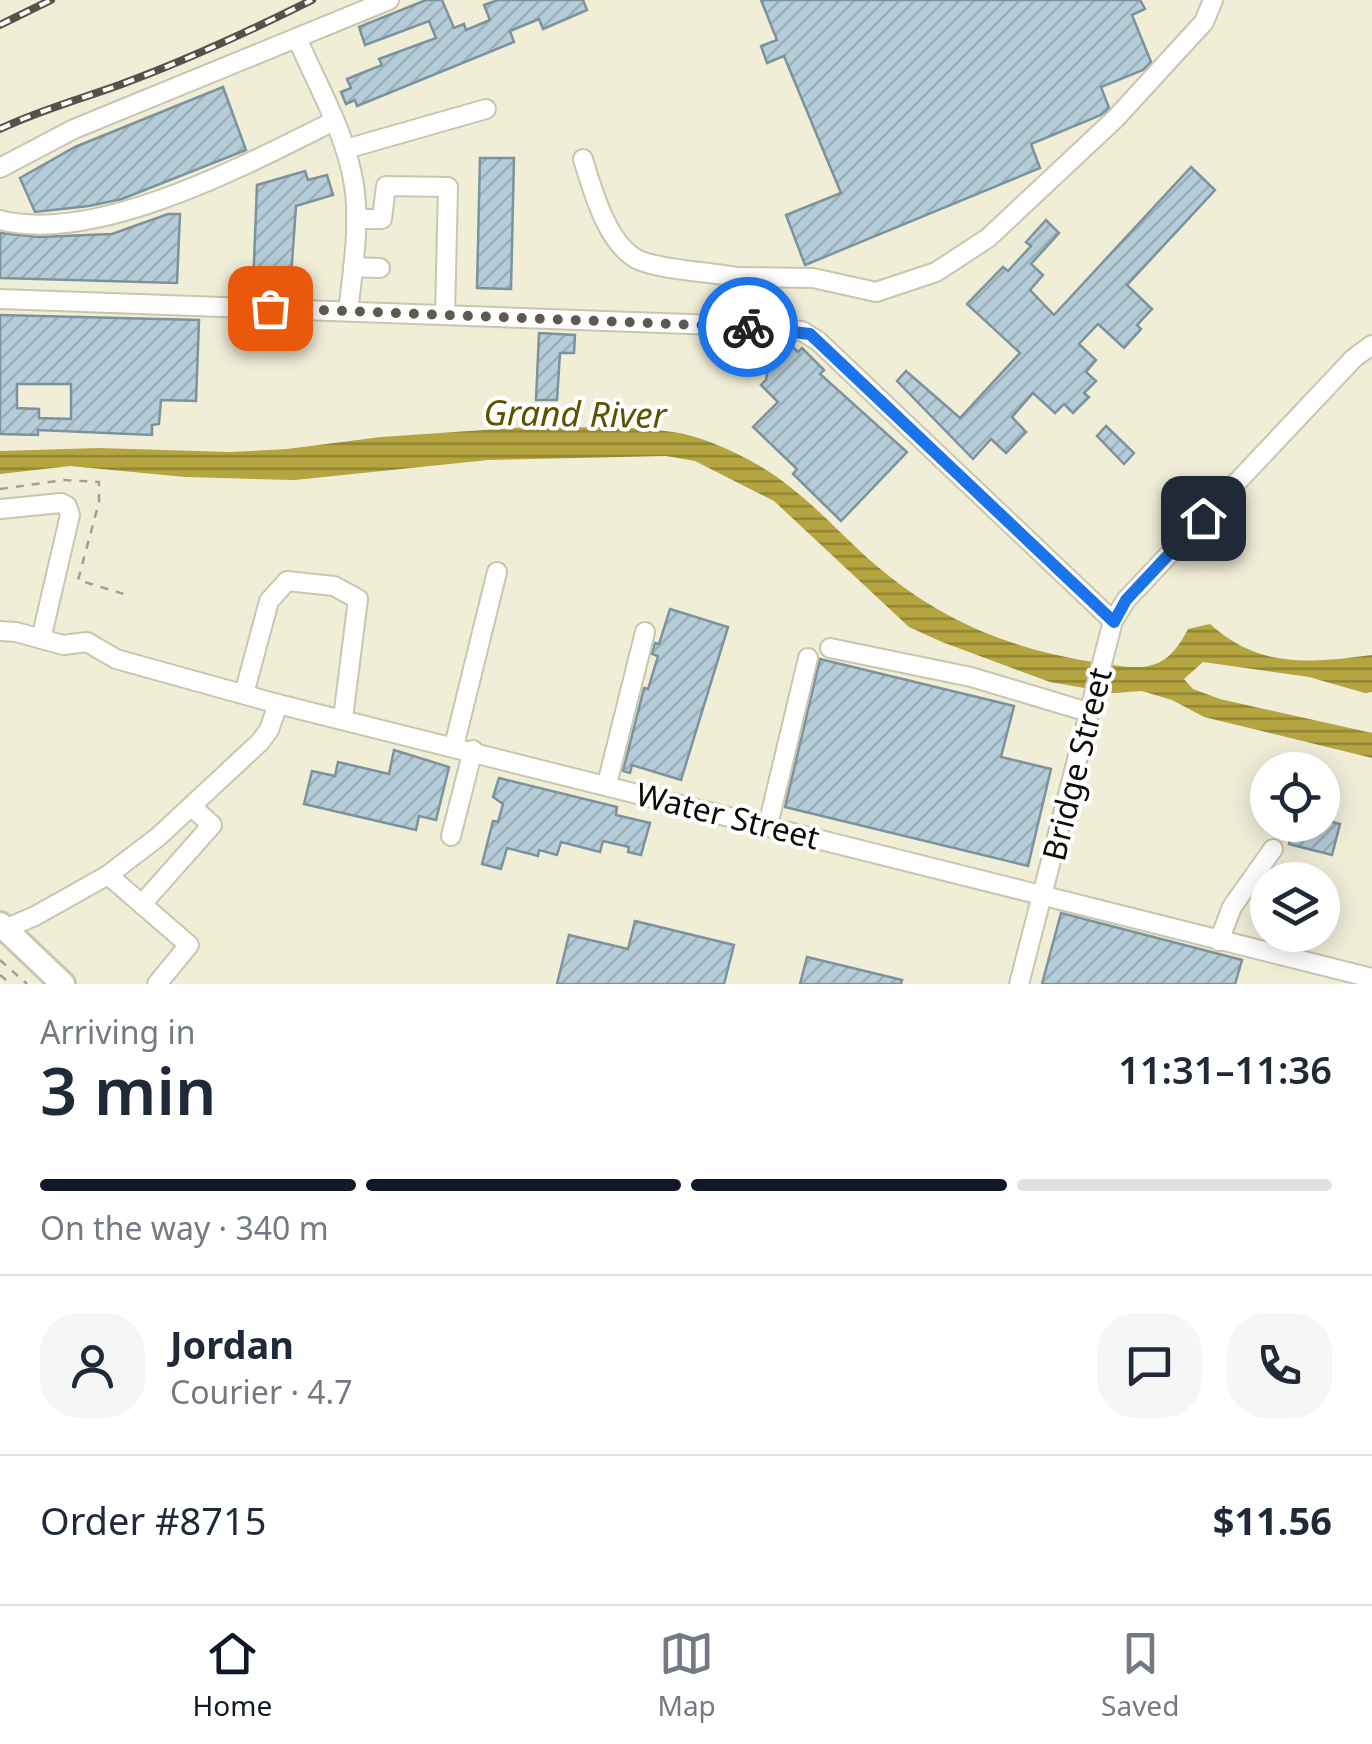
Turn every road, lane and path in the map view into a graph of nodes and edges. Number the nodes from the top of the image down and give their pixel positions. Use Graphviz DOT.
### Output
graph roads {
  1 [pos="389,0"];
  2 [pos="1214,0"];
  3 [pos="297,38"];
  4 [pos="486,109"];
  5 [pos="334,121"];
  6 [pos="346,148"];
  7 [pos="583,159"];
  8 [pos="0,168"];
  9 [pos="356,219"];
  10 [pos="0,220"];
  11 [pos="353,268"];
  12 [pos="380,268"];
  13 [pos="736,276"];
  14 [pos="0,299"];
  15 [pos="348,311"];
  16 [pos="445,314"];
  17 [pos="730,326"];
  18 [pos="1372,346"];
  19 [pos="0,509"];
  20 [pos="497,572"];
  21 [pos="1114,622"];
  22 [pos="0,631"];
  23 [pos="646,632"];
  24 [pos="41,638"];
  25 [pos="830,648"];
  26 [pos="808,658"];
  27 [pos="244,694"];
  28 [pos="278,704"];
  29 [pos="1089,708"];
  30 [pos="343,718"];
  31 [pos="463,748"];
  32 [pos="606,784"];
  33 [pos="192,807"];
  34 [pos="768,824"];
  35 [pos="451,836"];
  36 [pos="1273,850"];
  37 [pos="108,875"];
  38 [pos="1043,894"];
  39 [pos="142,904"];
  40 [pos="2,928"];
  41 [pos="1219,941"];
  42 [pos="0,960"];
  43 [pos="0,975"];
  44 [pos="1372,978"];
  45 [pos="11,984"];
  46 [pos="27,984"];
  47 [pos="63,984"];
  48 [pos="157,984"];
  49 [pos="1020,984"];
  1 -- 3 [label="street"];
  2 -- 13 [label="street"];
  3 -- 5 [label="street"];
  3 -- 8 [label="street"];
  4 -- 6 [label="street"];
  5 -- 6 [label="street"];
  5 -- 10 [label="street"];
  6 -- 9 [label="street"];
  7 -- 13 [label="street"];
  9 -- 11 [label="street"];
  9 -- 16 [label="street"];
  11 -- 12 [label="street"];
  11 -- 15 [label="street"];
  13 -- 17 [label="street"];
  14 -- 15 [label="street"];
  15 -- 16 [label="street"];
  16 -- 17 [label="street"];
  17 -- 21 [label="street"];
  18 -- 21 [label="street, Bridge Street"];
  19 -- 24 [label="street"];
  20 -- 31 [label="street"];
  21 -- 29 [label="street, Bridge Street"];
  22 -- 24 [label="street"];
  23 -- 32 [label="street"];
  24 -- 27 [label="street, Water Street"];
  25 -- 29 [label="street"];
  26 -- 34 [label="street"];
  27 -- 28 [label="street, Water Street"];
  27 -- 30 [label="street"];
  28 -- 30 [label="street, Water Street"];
  28 -- 33 [label="street"];
  29 -- 38 [label="street, Bridge Street"];
  30 -- 31 [label="street, Water Street"];
  31 -- 32 [label="street, Water Street"];
  31 -- 35 [label="street"];
  32 -- 34 [label="street, Water Street"];
  33 -- 37 [label="street"];
  33 -- 39 [label="street"];
  34 -- 38 [label="street, Water Street"];
  36 -- 41 [label="street"];
  37 -- 39 [label="street"];
  37 -- 40 [label="street"];
  38 -- 41 [label="street, Water Street"];
  38 -- 49 [label="street, Bridge Street"];
  39 -- 48 [label="street"];
  40 -- 47 [label="main road"];
  41 -- 44 [label="street, Water Street"];
  42 -- 46 [label="path"];
  43 -- 45 [label="path"];
}
